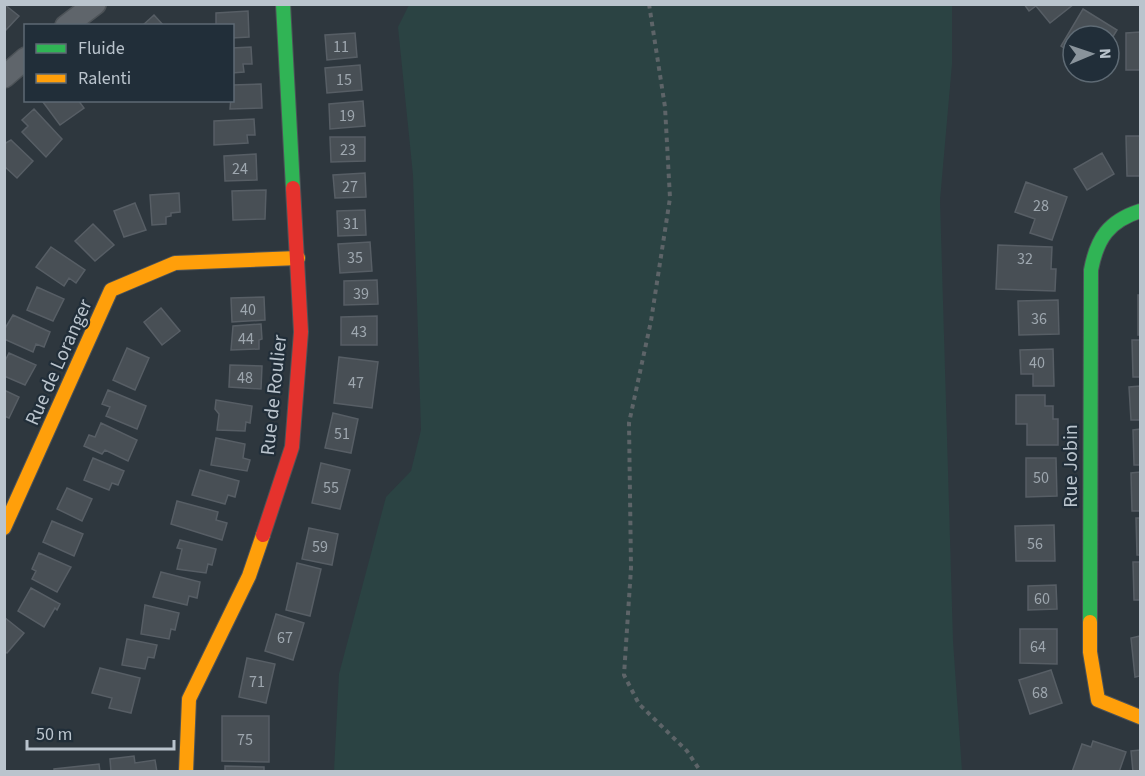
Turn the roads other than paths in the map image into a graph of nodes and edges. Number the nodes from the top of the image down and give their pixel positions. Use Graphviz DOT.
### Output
graph roads {
  1 [pos="95,4"];
  2 [pos="283,4"];
  3 [pos="69,24"];
  4 [pos="24,60"];
  5 [pos="4,77"];
  6 [pos="1140,211"];
  7 [pos="298,258"];
  8 [pos="4,528"];
  9 [pos="1140,717"];
  10 [pos="186,771"];
  1 -- 3 [label="street"];
  2 -- 7 [label="street, Rue de Roulier"];
  4 -- 5 [label="street"];
  6 -- 9 [label="street, Rue Jobin"];
  7 -- 8 [label="street, Rue de Loranger"];
  7 -- 10 [label="street, Rue de Roulier"];
}
